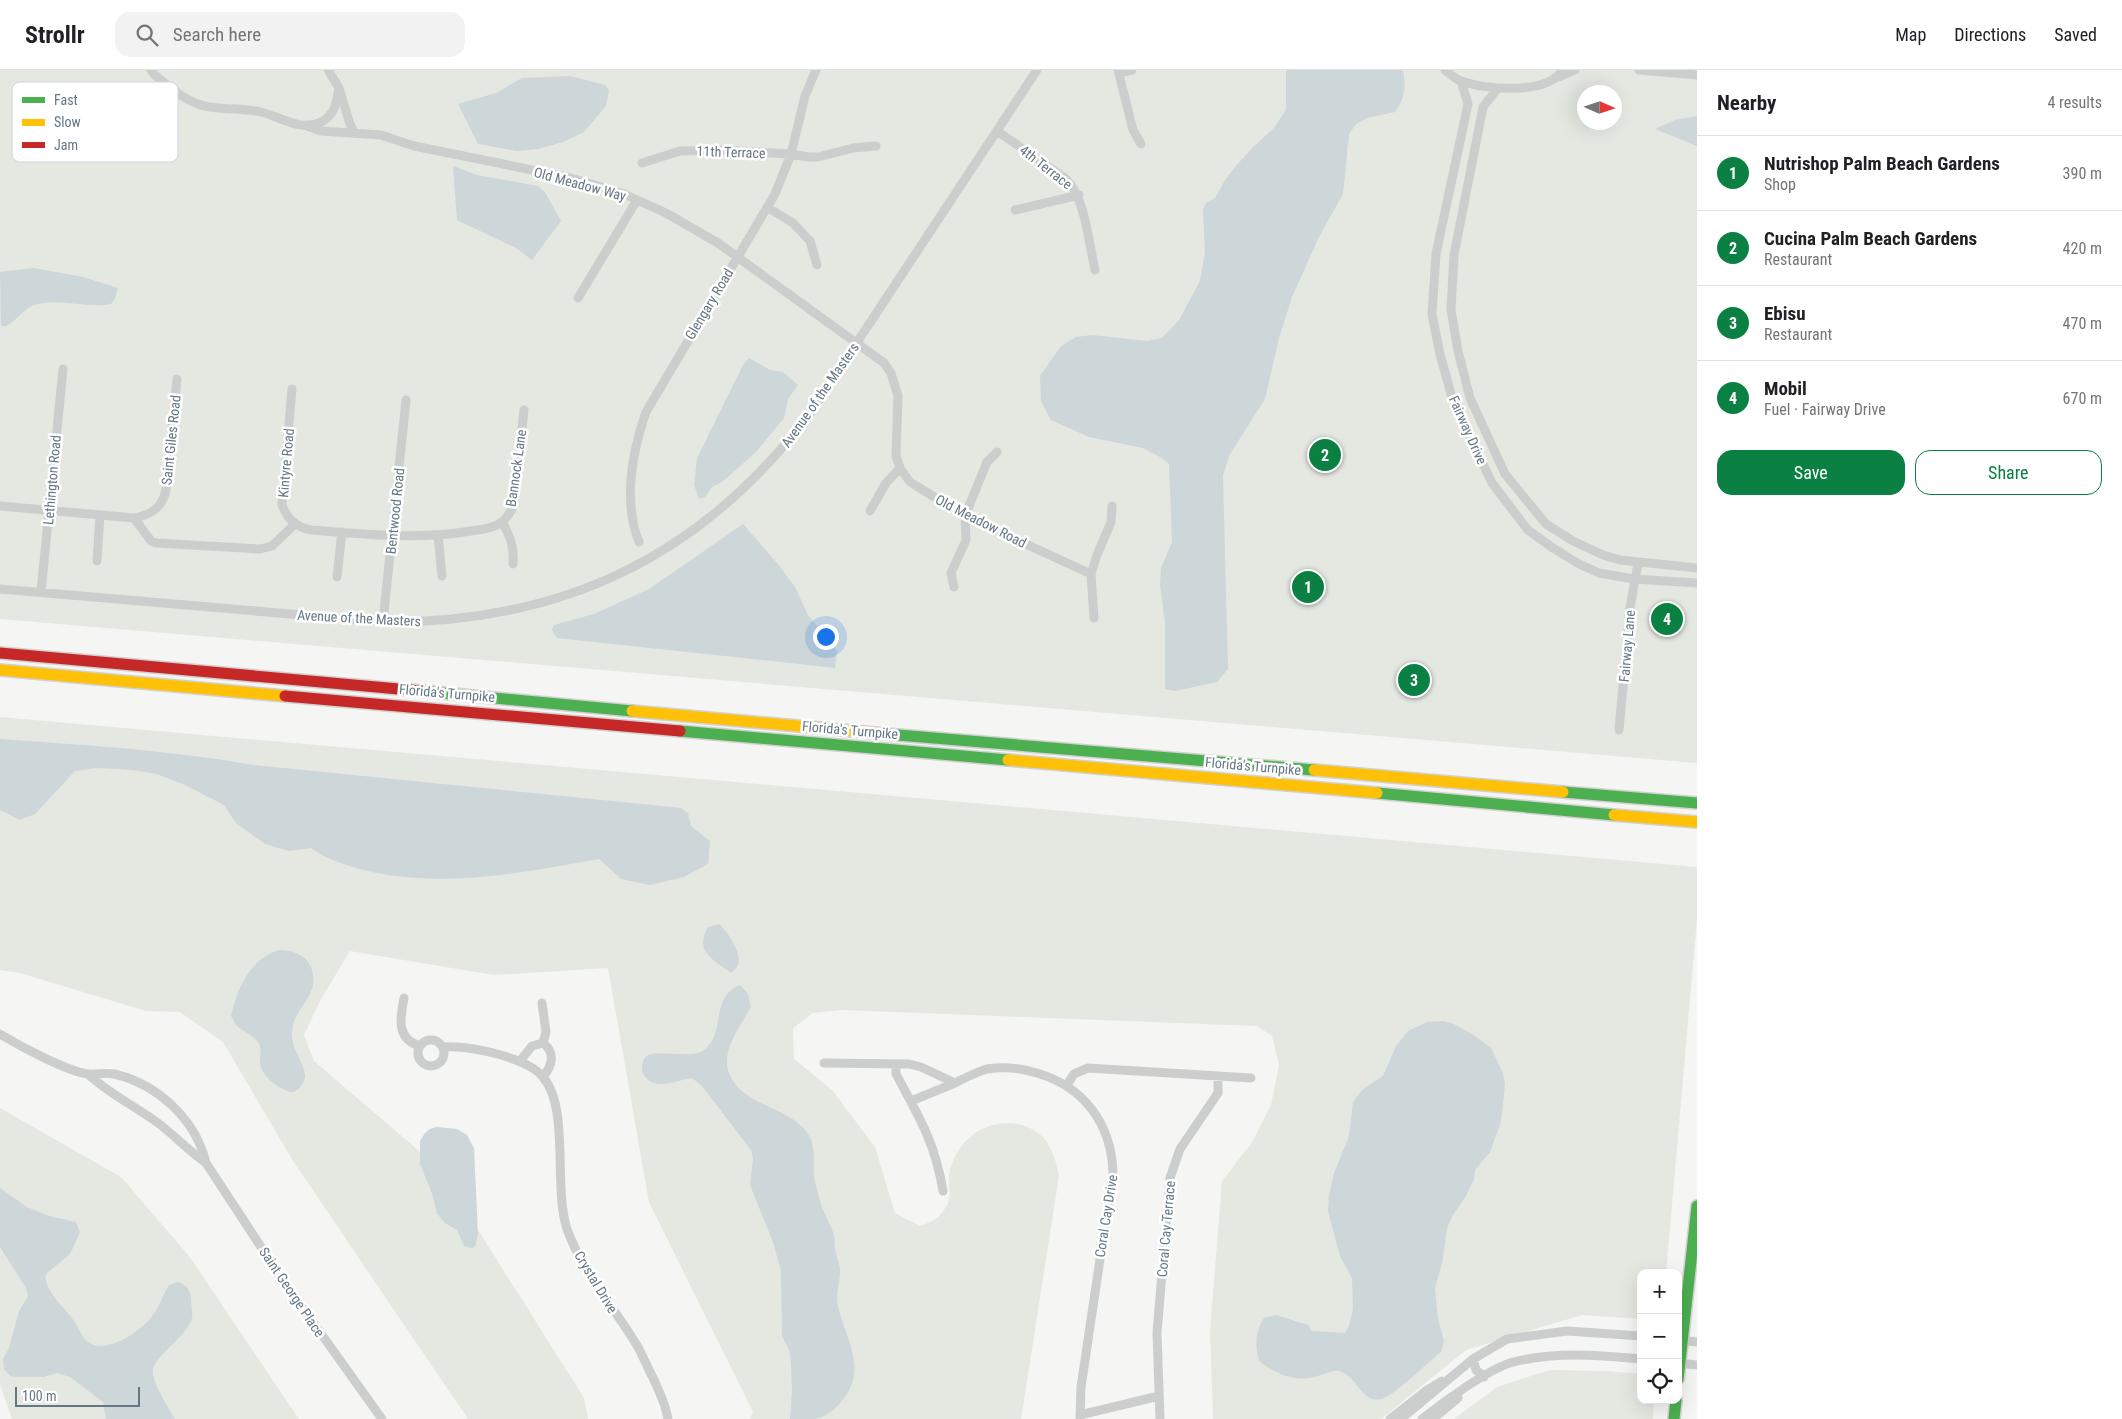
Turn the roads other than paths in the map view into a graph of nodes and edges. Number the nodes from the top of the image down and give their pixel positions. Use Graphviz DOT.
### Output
graph roads {
  1 [pos="151,70"];
  2 [pos="328,70"];
  3 [pos="816,70"];
  4 [pos="1037,70"];
  5 [pos="1132,70"];
  6 [pos="1445,70"];
  7 [pos="1575,70"];
  8 [pos="1639,70"];
  9 [pos="1119,72"];
  10 [pos="1561,74"];
  11 [pos="1697,75"];
  12 [pos="1461,81"];
  13 [pos="165,82"];
  14 [pos="339,88"];
  15 [pos="1497,88"];
  16 [pos="178,94"];
  17 [pos="304,125"];
  18 [pos="997,131"];
  19 [pos="354,132"];
  20 [pos="1141,144"];
  21 [pos="876,146"];
  22 [pos="791,154"];
  23 [pos="642,163"];
  24 [pos="1078,195"];
  25 [pos="637,200"];
  26 [pos="767,207"];
  27 [pos="1015,210"];
  28 [pos="737,258"];
  29 [pos="817,265"];
  30 [pos="1095,270"];
  31 [pos="578,298"];
  32 [pos="857,342"];
  33 [pos="63,369"];
  34 [pos="177,379"];
  35 [pos="292,389"];
  36 [pos="406,400"];
  37 [pos="524,410"];
  38 [pos="997,452"];
  39 [pos="900,468"];
  40 [pos="0,506"];
  41 [pos="1112,506"];
  42 [pos="49,511"];
  43 [pos="870,511"];
  44 [pos="100,515"];
  45 [pos="965,516"];
  46 [pos="134,518"];
  47 [pos="502,522"];
  48 [pos="295,524"];
  49 [pos="342,532"];
  50 [pos="438,535"];
  51 [pos="392,536"];
  52 [pos="639,542"];
  53 [pos="97,561"];
  54 [pos="1638,562"];
  55 [pos="513,564"];
  56 [pos="1697,568"];
  57 [pos="1091,574"];
  58 [pos="442,576"];
  59 [pos="337,577"];
  60 [pos="1634,579"];
  61 [pos="1697,583"];
  62 [pos="954,587"];
  63 [pos="0,589"];
  64 [pos="42,592"];
  65 [pos="1094,618"];
  66 [pos="383,622"];
  67 [pos="0,653"];
  68 [pos="0,670"];
  69 [pos="1619,730"];
  70 [pos="1697,803"];
  71 [pos="1697,822"];
  72 [pos="404,998"];
  73 [pos="542,1003"];
  74 [pos="0,1034"];
  75 [pos="543,1043"];
  76 [pos="420,1046"];
  77 [pos="444,1047"];
  78 [pos="520,1061"];
  79 [pos="824,1063"];
  80 [pos="896,1064"];
  81 [pos="88,1074"];
  82 [pos="1218,1076"];
  83 [pos="543,1077"];
  84 [pos="1252,1078"];
  85 [pos="955,1083"];
  86 [pos="1067,1085"];
  87 [pos="911,1101"];
  88 [pos="206,1163"];
  89 [pos="943,1191"];
  90 [pos="1697,1206"];
  91 [pos="1682,1324"];
  92 [pos="1637,1336"];
  93 [pos="1682,1340"];
  94 [pos="1696,1342"];
  95 [pos="1682,1347"];
  96 [pos="1472,1359"];
  97 [pos="1637,1359"];
  98 [pos="1687,1364"];
  99 [pos="1461,1370"];
  100 [pos="1484,1377"];
  101 [pos="1473,1384"];
  102 [pos="1159,1396"];
  103 [pos="1676,1404"];
  104 [pos="1414,1409"];
  105 [pos="1080,1418"];
  106 [pos="382,1419"];
  107 [pos="668,1419"];
  108 [pos="1160,1419"];
  109 [pos="1390,1419"];
  110 [pos="1401,1419"];
  111 [pos="1423,1419"];
  112 [pos="1433,1419"];
  113 [pos="1674,1419"];
  1 -- 13 [label="street, Old Meadow Way"];
  2 -- 14 [label="street"];
  3 -- 22 [label="street, Glengary Road"];
  4 -- 18 [label="street, Avenue of the Masters"];
  5 -- 9 [label="street"];
  6 -- 12 [label="street"];
  7 -- 10 [label="street"];
  8 -- 11 [label="street"];
  9 -- 20 [label="street"];
  10 -- 15 [label="street"];
  12 -- 15 [label="street"];
  12 -- 60 [label="street, Fairway Drive"];
  14 -- 17 [label="street"];
  14 -- 19 [label="street"];
  15 -- 54 [label="street, Fairway Drive"];
  16 -- 17 [label="street, Old Meadow Way"];
  17 -- 19 [label="street, Old Meadow Way"];
  18 -- 24 [label="street, 4th Terrace"];
  18 -- 32 [label="street, Avenue of the Masters"];
  19 -- 25 [label="street, Old Meadow Way"];
  21 -- 22 [label="street, 11th Terrace"];
  22 -- 23 [label="street, 11th Terrace"];
  22 -- 26 [label="street, Glengary Road"];
  24 -- 27 [label="street"];
  24 -- 30 [label="street, 4th Terrace"];
  25 -- 28 [label="street, Old Meadow Way"];
  25 -- 31 [label="street"];
  26 -- 28 [label="street, Glengary Road"];
  26 -- 29 [label="street"];
  28 -- 32 [label="street, Old Meadow Way"];
  28 -- 52 [label="street, Glengary Road"];
  32 -- 39 [label="street"];
  32 -- 66 [label="street, Avenue of the Masters"];
  33 -- 42 [label="street, Lethington Road"];
  34 -- 46 [label="street, Saint Giles Road"];
  35 -- 48 [label="street, Kintyre Road"];
  36 -- 51 [label="street, Bentwood Road"];
  37 -- 47 [label="street, Bannock Lane"];
  38 -- 45 [label="street"];
  39 -- 43 [label="street"];
  39 -- 45 [label="street, Old Meadow Road"];
  40 -- 42 [label="street, Saint Giles Road"];
  41 -- 57 [label="street"];
  42 -- 44 [label="street, Saint Giles Road"];
  42 -- 64 [label="street, Lethington Road"];
  44 -- 46 [label="street, Saint Giles Road"];
  44 -- 53 [label="street"];
  45 -- 57 [label="street, Old Meadow Road"];
  45 -- 62 [label="street"];
  46 -- 48 [label="street"];
  47 -- 50 [label="street"];
  47 -- 55 [label="street"];
  48 -- 49 [label="street"];
  49 -- 51 [label="street"];
  49 -- 59 [label="street"];
  50 -- 51 [label="street"];
  50 -- 58 [label="street"];
  51 -- 66 [label="street, Bentwood Road"];
  54 -- 56 [label="street, Fairway Drive"];
  54 -- 60 [label="street, Fairway Lane"];
  57 -- 65 [label="street"];
  60 -- 61 [label="street, Fairway Drive"];
  60 -- 69 [label="street, Fairway Lane"];
  63 -- 64 [label="street, Avenue of the Masters"];
  64 -- 66 [label="street, Avenue of the Masters"];
  67 -- 70 [label="main road, Florida's Turnpike"];
  68 -- 71 [label="main road, Florida's Turnpike"];
  72 -- 76 [label="street"];
  73 -- 75 [label="street"];
  74 -- 81 [label="street, Saint George Place"];
  75 -- 78 [label="street"];
  75 -- 83 [label="street"];
  76 -- 77 [label="street, Crystal Drive"];
  76 -- 77 [label="street"];
  77 -- 78 [label="street, Crystal Drive"];
  78 -- 83 [label="street, Crystal Drive"];
  79 -- 80 [label="street"];
  80 -- 85 [label="street"];
  80 -- 87 [label="street"];
  81 -- 88 [label="street, Saint George Place"];
  81 -- 88 [label="street, Saint George Place"];
  82 -- 84 [label="street"];
  82 -- 86 [label="street"];
  82 -- 102 [label="street, Coral Cay Terrace"];
  83 -- 107 [label="street, Crystal Drive"];
  85 -- 86 [label="street, Coral Cay Drive"];
  85 -- 87 [label="street, Coral Cay Drive"];
  86 -- 105 [label="street, Coral Cay Drive"];
  87 -- 89 [label="street"];
  88 -- 106 [label="street, Saint George Place"];
  90 -- 91 [label="main road"];
  92 -- 96 [label="street"];
  93 -- 94 [label="street"];
  95 -- 98 [label="main road"];
  96 -- 99 [label="street"];
  96 -- 100 [label="street"];
  97 -- 100 [label="street"];
  99 -- 104 [label="street"];
  99 -- 109 [label="street"];
  100 -- 101 [label="street"];
  101 -- 111 [label="street"];
  101 -- 112 [label="street"];
  102 -- 105 [label="street"];
  102 -- 108 [label="street, Coral Cay Terrace"];
  103 -- 113 [label="main road"];
  104 -- 110 [label="street"];
  104 -- 111 [label="street"];
}
